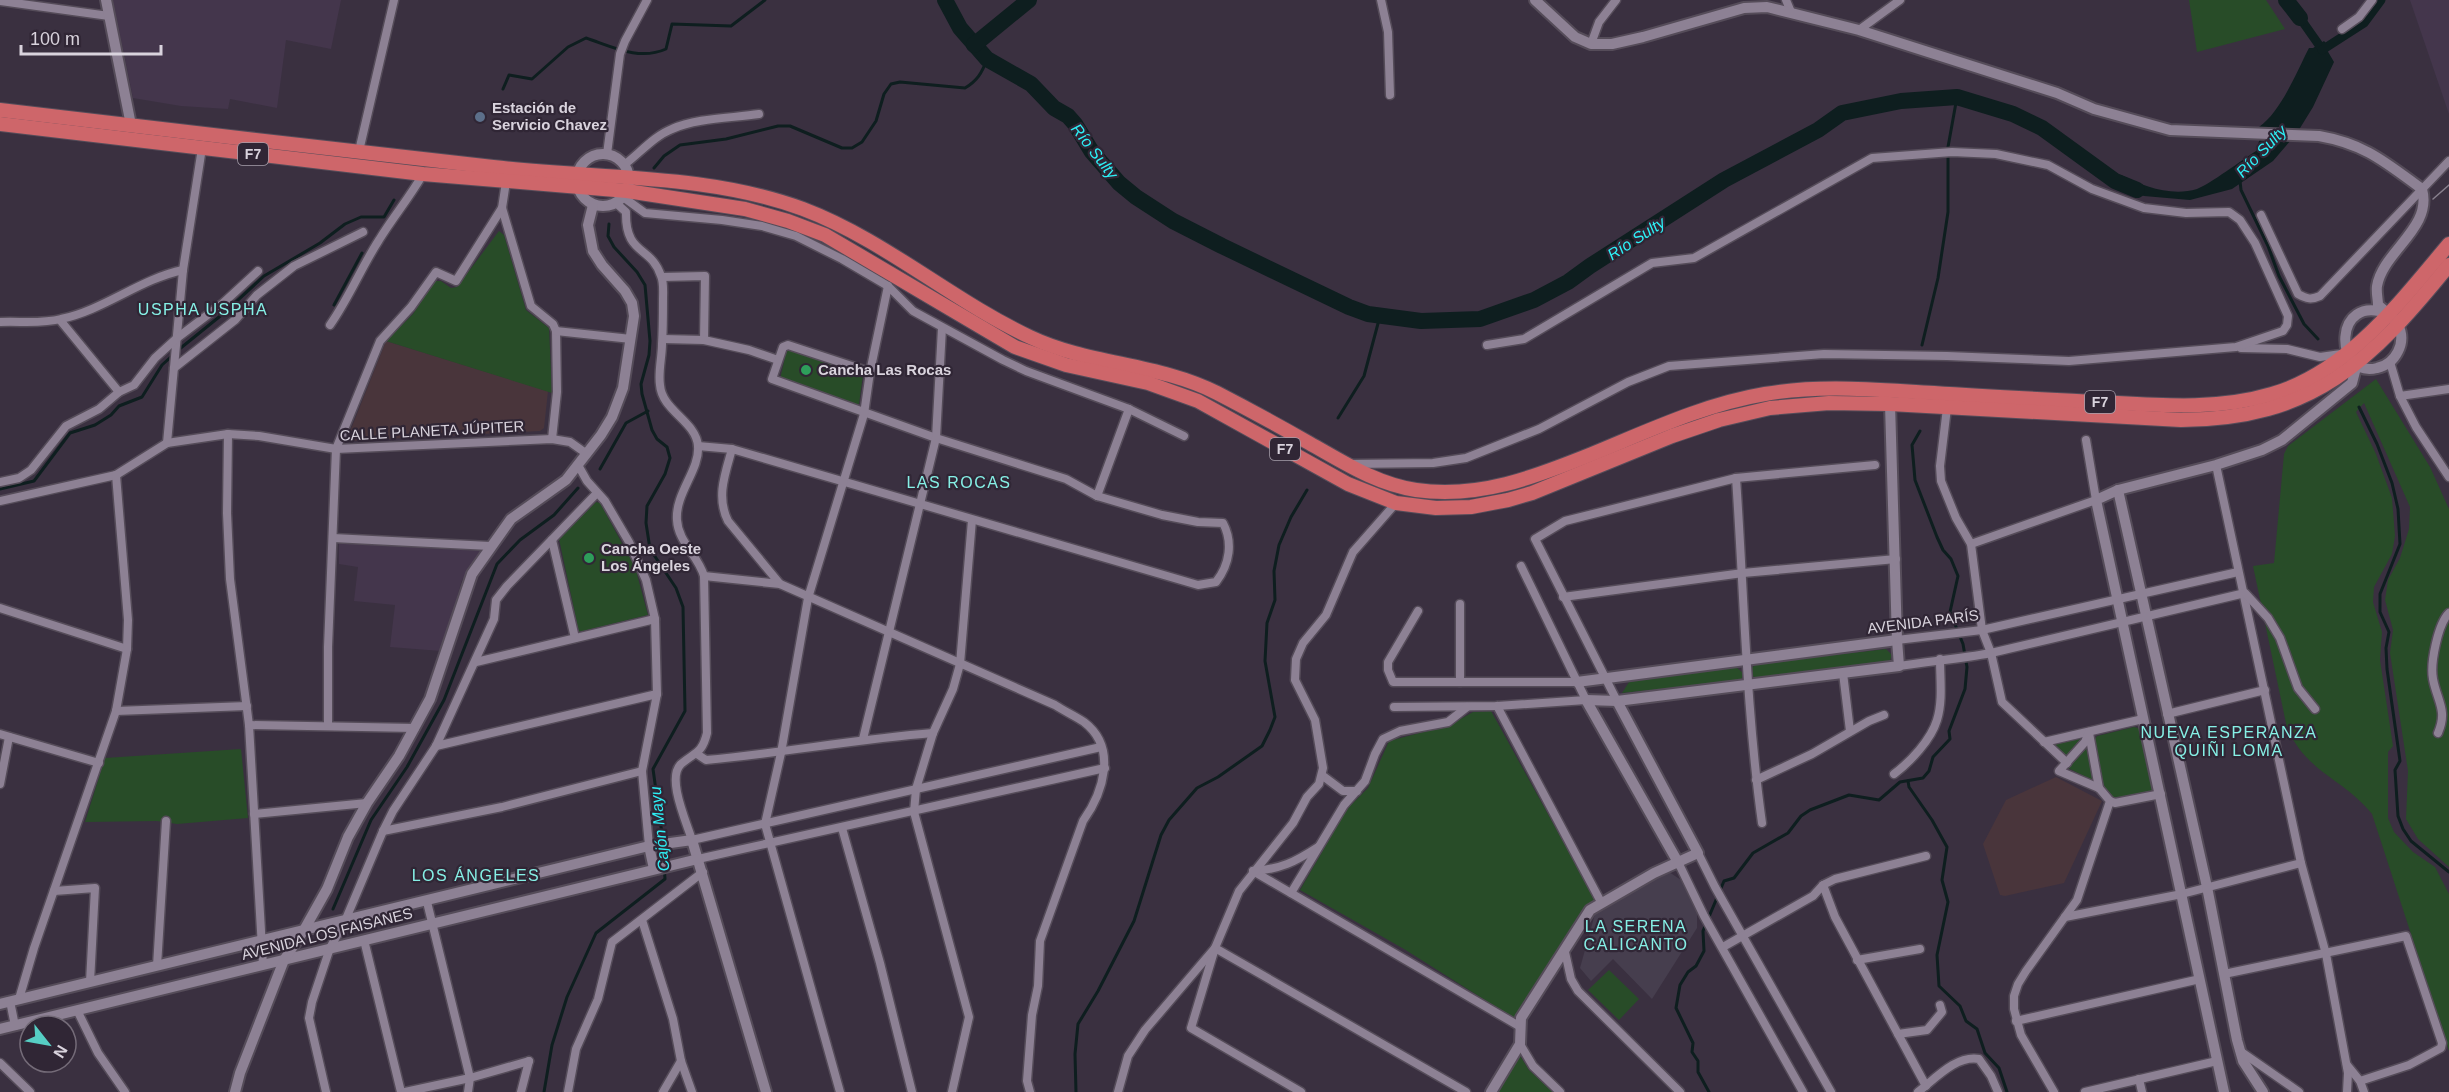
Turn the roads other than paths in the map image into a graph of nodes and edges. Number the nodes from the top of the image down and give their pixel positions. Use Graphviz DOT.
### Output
graph roads {
  1 [pos="105,0"];
  2 [pos="394,0"];
  3 [pos="647,0"];
  4 [pos="1381,0"];
  5 [pos="1535,0"];
  6 [pos="1616,0"];
  7 [pos="1786,0"];
  8 [pos="1900,0"];
  9 [pos="2372,0"];
  10 [pos="0,1"];
  11 [pos="1791,12"];
  12 [pos="109,16"];
  13 [pos="2342,29"];
  14 [pos="1858,30"];
  15 [pos="1591,44"];
  16 [pos="1390,95"];
  17 [pos="0,110"];
  18 [pos="759,114"];
  19 [pos="0,124"];
  20 [pos="131,125"];
  21 [pos="202,148"];
  22 [pos="359,151"];
  23 [pos="607,154"];
  24 [pos="2449,161"];
  25 [pos="423,174"];
  26 [pos="577,180"];
  27 [pos="506,182"];
  28 [pos="624,187"];
  29 [pos="2422,189"];
  30 [pos="593,205"];
  31 [pos="502,208"];
  32 [pos="2261,215"];
  33 [pos="363,232"];
  34 [pos="2449,244"];
  35 [pos="2449,265"];
  36 [pos="183,270"];
  37 [pos="258,271"];
  38 [pos="662,277"];
  39 [pos="888,286"];
  40 [pos="2388,314"];
  41 [pos="60,320"];
  42 [pos="0,322"];
  43 [pos="330,325"];
  44 [pos="2398,326"];
  45 [pos="942,328"];
  46 [pos="556,331"];
  47 [pos="177,338"];
  48 [pos="631,339"];
  49 [pos="663,339"];
  50 [pos="704,340"];
  51 [pos="1487,345"];
  52 [pos="2236,347"];
  53 [pos="2347,353"];
  54 [pos="778,360"];
  55 [pos="2390,362"];
  56 [pos="2357,364"];
  57 [pos="174,368"];
  58 [pos="870,372"];
  59 [pos="2449,389"];
  60 [pos="119,392"];
  61 [pos="2400,396"];
  62 [pos="1890,404"];
  63 [pos="1947,408"];
  64 [pos="1129,409"];
  65 [pos="864,414"];
  66 [pos="228,434"];
  67 [pos="1184,436"];
  68 [pos="936,438"];
  69 [pos="552,439"];
  70 [pos="2086,440"];
  71 [pos="167,443"];
  72 [pos="698,446"];
  73 [pos="336,449"];
  74 [pos="732,449"];
  75 [pos="587,454"];
  76 [pos="1347,464"];
  77 [pos="578,465"];
  78 [pos="1875,465"];
  79 [pos="2216,465"];
  80 [pos="116,475"];
  81 [pos="2449,477"];
  82 [pos="1736,478"];
  83 [pos="0,482"];
  84 [pos="844,482"];
  85 [pos="2118,490"];
  86 [pos="597,493"];
  87 [pos="1097,496"];
  88 [pos="2096,500"];
  89 [pos="0,501"];
  90 [pos="920,503"];
  91 [pos="1396,503"];
  92 [pos="972,520"];
  93 [pos="333,538"];
  94 [pos="552,540"];
  95 [pos="1971,544"];
  96 [pos="490,546"];
  97 [pos="1896,559"];
  98 [pos="1521,566"];
  99 [pos="2238,572"];
  100 [pos="1743,573"];
  101 [pos="704,576"];
  102 [pos="780,584"];
  103 [pos="2245,593"];
  104 [pos="2141,594"];
  105 [pos="1563,597"];
  106 [pos="808,598"];
  107 [pos="2117,599"];
  108 [pos="1460,604"];
  109 [pos="0,608"];
  110 [pos="1418,610"];
  111 [pos="2449,612"];
  112 [pos="2146,618"];
  113 [pos="654,619"];
  114 [pos="2122,623"];
  115 [pos="1982,630"];
  116 [pos="888,632"];
  117 [pos="575,638"];
  118 [pos="1896,640"];
  119 [pos="127,649"];
  120 [pos="1991,653"];
  121 [pos="1940,659"];
  122 [pos="1745,660"];
  123 [pos="476,662"];
  124 [pos="960,664"];
  125 [pos="1899,666"];
  126 [pos="1843,673"];
  127 [pos="1607,679"];
  128 [pos="1460,681"];
  129 [pos="1576,682"];
  130 [pos="1748,684"];
  131 [pos="2265,690"];
  132 [pos="657,694"];
  133 [pos="1586,700"];
  134 [pos="1617,701"];
  135 [pos="247,706"];
  136 [pos="1467,706"];
  137 [pos="1497,706"];
  138 [pos="1394,707"];
  139 [pos="2315,709"];
  140 [pos="116,711"];
  141 [pos="2167,714"];
  142 [pos="1884,715"];
  143 [pos="2143,719"];
  144 [pos="249,725"];
  145 [pos="328,725"];
  146 [pos="415,728"];
  147 [pos="1850,731"];
  148 [pos="2089,732"];
  149 [pos="933,733"];
  150 [pos="2438,733"];
  151 [pos="4,735"];
  152 [pos="863,739"];
  153 [pos="2044,742"];
  154 [pos="436,746"];
  155 [pos="1101,747"];
  156 [pos="782,753"];
  157 [pos="697,754"];
  158 [pos="2067,762"];
  159 [pos="99,763"];
  160 [pos="1105,768"];
  161 [pos="642,771"];
  162 [pos="1894,774"];
  163 [pos="1323,776"];
  164 [pos="1756,780"];
  165 [pos="0,784"];
  166 [pos="2100,788"];
  167 [pos="916,789"];
  168 [pos="1357,791"];
  169 [pos="2161,794"];
  170 [pos="2110,801"];
  171 [pos="367,803"];
  172 [pos="914,812"];
  173 [pos="254,813"];
  174 [pos="166,821"];
  175 [pos="1762,823"];
  176 [pos="765,824"];
  177 [pos="842,828"];
  178 [pos="382,831"];
  179 [pos="692,840"];
  180 [pos="771,843"];
  181 [pos="1322,844"];
  182 [pos="658,845"];
  183 [pos="1698,853"];
  184 [pos="1926,856"];
  185 [pos="698,859"];
  186 [pos="2301,863"];
  187 [pos="1679,864"];
  188 [pos="661,867"];
  189 [pos="703,872"];
  190 [pos="1252,872"];
  191 [pos="1822,885"];
  192 [pos="2207,886"];
  193 [pos="54,891"];
  194 [pos="1291,893"];
  195 [pos="2182,894"];
  196 [pos="427,902"];
  197 [pos="1601,902"];
  198 [pos="2065,918"];
  199 [pos="642,920"];
  200 [pos="345,921"];
  201 [pos="433,924"];
  202 [pos="304,930"];
  203 [pos="1744,936"];
  204 [pos="261,940"];
  205 [pos="364,940"];
  206 [pos="1724,947"];
  207 [pos="330,948"];
  208 [pos="1215,948"];
  209 [pos="1920,949"];
  210 [pos="1565,952"];
  211 [pos="2326,954"];
  212 [pos="284,960"];
  213 [pos="1857,960"];
  214 [pos="263,965"];
  215 [pos="157,966"];
  216 [pos="2224,975"];
  217 [pos="2200,978"];
  218 [pos="90,982"];
  219 [pos="10,1001"];
  220 [pos="1940,1005"];
  221 [pos="78,1010"];
  222 [pos="2016,1021"];
  223 [pos="15,1026"];
  224 [pos="1519,1026"];
  225 [pos="0,1029"];
  226 [pos="1898,1034"];
  227 [pos="1520,1044"];
  228 [pos="2240,1051"];
  229 [pos="2343,1057"];
  230 [pos="681,1060"];
  231 [pos="2217,1061"];
  232 [pos="0,1063"];
  233 [pos="470,1078"];
  234 [pos="2139,1079"];
  235 [pos="2360,1081"];
  236 [pos="1926,1086"];
  237 [pos="30,1092"];
  238 [pos="125,1092"];
  239 [pos="235,1092"];
  240 [pos="326,1092"];
  241 [pos="403,1092"];
  242 [pos="468,1092"];
  243 [pos="521,1092"];
  244 [pos="568,1092"];
  245 [pos="663,1092"];
  246 [pos="692,1092"];
  247 [pos="766,1092"];
  248 [pos="840,1092"];
  249 [pos="912,1092"];
  250 [pos="952,1092"];
  251 [pos="1030,1092"];
  252 [pos="1118,1092"];
  253 [pos="1301,1092"];
  254 [pos="1466,1092"];
  255 [pos="1491,1092"];
  256 [pos="1560,1092"];
  257 [pos="1680,1092"];
  258 [pos="1803,1092"];
  259 [pos="1830,1092"];
  260 [pos="1918,1092"];
  261 [pos="1998,1092"];
  262 [pos="2054,1092"];
  263 [pos="2085,1092"];
  264 [pos="2142,1092"];
  265 [pos="2224,1092"];
  266 [pos="2263,1092"];
  267 [pos="2299,1092"];
  268 [pos="2347,1092"];
  269 [pos="2364,1092"];
  1 -- 12 [label="street"];
  2 -- 22 [label="street"];
  3 -- 23 [label="street"];
  4 -- 16 [label="street"];
  5 -- 15 [label="street"];
  6 -- 15 [label="street"];
  7 -- 11 [label="street"];
  8 -- 14 [label="street"];
  9 -- 13 [label="street"];
  10 -- 12 [label="street"];
  11 -- 14 [label="street"];
  11 -- 15 [label="street"];
  12 -- 20 [label="street"];
  14 -- 29 [label="street"];
  17 -- 20 [label="highway, F7"];
  18 -- 28 [label="street"];
  19 -- 21 [label="highway, F7"];
  20 -- 22 [label="highway, F7"];
  21 -- 25 [label="highway, F7"];
  21 -- 36 [label="street"];
  22 -- 26 [label="highway, F7"];
  23 -- 26 [label="street"];
  23 -- 28 [label="street"];
  24 -- 29 [label="street"];
  25 -- 27 [label="highway, F7"];
  25 -- 43 [label="street"];
  26 -- 27 [label="highway, F7"];
  26 -- 28 [label="highway, F7"];
  26 -- 30 [label="street"];
  27 -- 31 [label="street"];
  28 -- 30 [label="street"];
  28 -- 38 [label="street"];
  28 -- 39 [label="street"];
  28 -- 76 [label="highway, F7"];
  28 -- 91 [label="highway, F7"];
  29 -- 32 [label="street"];
  29 -- 40 [label="street"];
  30 -- 48 [label="street"];
  31 -- 46 [label="street"];
  31 -- 73 [label="street"];
  33 -- 57 [label="street"];
  34 -- 40 [label="highway, F7"];
  35 -- 44 [label="highway, F7"];
  36 -- 41 [label="street"];
  36 -- 47 [label="street"];
  37 -- 47 [label="street"];
  38 -- 49 [label="street"];
  38 -- 50 [label="street"];
  39 -- 45 [label="street"];
  39 -- 58 [label="street"];
  40 -- 44 [label="street"];
  40 -- 53 [label="highway, F7"];
  40 -- 53 [label="street"];
  41 -- 42 [label="street"];
  41 -- 60 [label="street"];
  44 -- 55 [label="street"];
  44 -- 56 [label="highway, F7"];
  45 -- 64 [label="street"];
  45 -- 68 [label="street"];
  46 -- 48 [label="street"];
  46 -- 69 [label="street"];
  47 -- 57 [label="street"];
  47 -- 60 [label="street"];
  48 -- 75 [label="street"];
  49 -- 50 [label="street"];
  49 -- 72 [label="street"];
  50 -- 54 [label="street"];
  51 -- 52 [label="street"];
  52 -- 53 [label="street"];
  52 -- 76 [label="street"];
  53 -- 56 [label="street"];
  53 -- 76 [label="highway, F7"];
  54 -- 58 [label="street"];
  54 -- 65 [label="street"];
  55 -- 56 [label="street"];
  55 -- 61 [label="street"];
  56 -- 63 [label="highway, F7"];
  56 -- 79 [label="street"];
  57 -- 71 [label="street"];
  58 -- 65 [label="street"];
  59 -- 61 [label="street"];
  60 -- 83 [label="street"];
  61 -- 81 [label="street"];
  62 -- 63 [label="highway, F7"];
  62 -- 91 [label="highway, F7"];
  62 -- 97 [label="street"];
  63 -- 95 [label="street"];
  64 -- 67 [label="street"];
  64 -- 87 [label="street"];
  65 -- 68 [label="street"];
  65 -- 84 [label="street"];
  66 -- 71 [label="street, CALLE PLANETA JÚPITER"];
  66 -- 73 [label="street, CALLE PLANETA JÚPITER"];
  66 -- 135 [label="street"];
  68 -- 87 [label="street"];
  68 -- 90 [label="street"];
  69 -- 73 [label="street, CALLE PLANETA JÚPITER"];
  69 -- 75 [label="street, CALLE PLANETA JÚPITER"];
  70 -- 88 [label="street"];
  71 -- 80 [label="street, CALLE PLANETA JÚPITER"];
  72 -- 74 [label="street"];
  72 -- 101 [label="street"];
  73 -- 93 [label="street"];
  74 -- 84 [label="street"];
  74 -- 102 [label="street"];
  75 -- 77 [label="street"];
  77 -- 86 [label="street"];
  77 -- 96 [label="street"];
  78 -- 82 [label="street"];
  79 -- 85 [label="street"];
  79 -- 99 [label="street"];
  80 -- 89 [label="street, CALLE PLANETA JÚPITER"];
  80 -- 119 [label="street"];
  82 -- 100 [label="street"];
  82 -- 105 [label="street"];
  84 -- 90 [label="street"];
  84 -- 106 [label="street"];
  85 -- 88 [label="street"];
  85 -- 104 [label="street"];
  86 -- 94 [label="street"];
  86 -- 113 [label="street"];
  87 -- 92 [label="street"];
  88 -- 95 [label="street"];
  88 -- 107 [label="street"];
  90 -- 92 [label="street"];
  90 -- 116 [label="street"];
  91 -- 163 [label="street"];
  92 -- 124 [label="street"];
  93 -- 96 [label="street"];
  93 -- 145 [label="street"];
  94 -- 117 [label="street"];
  94 -- 123 [label="street"];
  95 -- 115 [label="street"];
  96 -- 146 [label="street"];
  97 -- 100 [label="street"];
  97 -- 118 [label="street"];
  98 -- 129 [label="street"];
  99 -- 103 [label="street"];
  99 -- 104 [label="street, AVENIDA PARÍS"];
  100 -- 105 [label="street"];
  100 -- 122 [label="street"];
  101 -- 102 [label="street"];
  101 -- 157 [label="street"];
  102 -- 106 [label="street"];
  103 -- 112 [label="street"];
  103 -- 131 [label="street"];
  103 -- 139 [label="street"];
  104 -- 107 [label="street, AVENIDA PARÍS"];
  104 -- 112 [label="street"];
  105 -- 127 [label="street"];
  106 -- 116 [label="street"];
  106 -- 156 [label="street"];
  107 -- 114 [label="street"];
  107 -- 115 [label="street, AVENIDA PARÍS"];
  108 -- 128 [label="street"];
  109 -- 119 [label="street"];
  110 -- 128 [label="street"];
  111 -- 150 [label="street"];
  112 -- 114 [label="street"];
  112 -- 141 [label="street"];
  113 -- 117 [label="street"];
  113 -- 132 [label="street"];
  114 -- 120 [label="street"];
  114 -- 143 [label="street"];
  115 -- 118 [label="street, AVENIDA PARÍS"];
  115 -- 120 [label="street"];
  116 -- 124 [label="street"];
  116 -- 152 [label="street"];
  117 -- 123 [label="street"];
  118 -- 122 [label="street, AVENIDA PARÍS"];
  118 -- 125 [label="street"];
  119 -- 140 [label="street"];
  120 -- 121 [label="street"];
  120 -- 153 [label="street"];
  121 -- 125 [label="street"];
  121 -- 162 [label="street"];
  122 -- 127 [label="street, AVENIDA PARÍS"];
  122 -- 130 [label="street"];
  123 -- 154 [label="street"];
  124 -- 149 [label="street"];
  124 -- 155 [label="street"];
  125 -- 126 [label="street"];
  126 -- 130 [label="street"];
  126 -- 147 [label="street"];
  127 -- 129 [label="street, AVENIDA PARÍS"];
  127 -- 134 [label="street"];
  128 -- 129 [label="street"];
  129 -- 133 [label="street"];
  130 -- 134 [label="street"];
  130 -- 164 [label="street"];
  131 -- 141 [label="street"];
  131 -- 186 [label="street"];
  132 -- 154 [label="street"];
  132 -- 161 [label="street"];
  133 -- 134 [label="street"];
  133 -- 137 [label="street"];
  133 -- 187 [label="street"];
  134 -- 183 [label="street"];
  135 -- 140 [label="street"];
  135 -- 144 [label="street"];
  136 -- 137 [label="street"];
  136 -- 138 [label="street"];
  136 -- 168 [label="street"];
  137 -- 197 [label="street"];
  140 -- 159 [label="street"];
  141 -- 192 [label="street"];
  142 -- 147 [label="street"];
  143 -- 148 [label="street"];
  143 -- 169 [label="street"];
  144 -- 145 [label="street"];
  144 -- 173 [label="street"];
  145 -- 146 [label="street"];
  146 -- 171 [label="street"];
  147 -- 164 [label="street"];
  148 -- 153 [label="street"];
  148 -- 158 [label="street"];
  148 -- 166 [label="street"];
  149 -- 152 [label="street"];
  149 -- 167 [label="street"];
  151 -- 159 [label="street"];
  151 -- 165 [label="street"];
  152 -- 156 [label="street"];
  153 -- 158 [label="street"];
  154 -- 178 [label="street"];
  155 -- 160 [label="street"];
  155 -- 167 [label="street"];
  156 -- 157 [label="street"];
  156 -- 176 [label="street"];
  157 -- 179 [label="street"];
  158 -- 166 [label="street"];
  159 -- 193 [label="street"];
  160 -- 172 [label="street"];
  160 -- 251 [label="street"];
  161 -- 178 [label="street"];
  161 -- 182 [label="street"];
  163 -- 168 [label="street"];
  163 -- 190 [label="street"];
  164 -- 175 [label="street"];
  166 -- 170 [label="street"];
  167 -- 172 [label="street"];
  167 -- 176 [label="street"];
  168 -- 181 [label="street"];
  169 -- 170 [label="street"];
  169 -- 195 [label="street"];
  170 -- 198 [label="street"];
  171 -- 173 [label="street"];
  171 -- 202 [label="street"];
  172 -- 177 [label="street"];
  172 -- 250 [label="street"];
  173 -- 204 [label="street"];
  174 -- 215 [label="street"];
  176 -- 179 [label="street"];
  176 -- 180 [label="street"];
  177 -- 180 [label="street"];
  177 -- 249 [label="street"];
  178 -- 200 [label="street"];
  179 -- 182 [label="street, AVENIDA LOS FAISANES"];
  179 -- 185 [label="street"];
  180 -- 185 [label="street"];
  180 -- 248 [label="street"];
  181 -- 190 [label="street"];
  181 -- 194 [label="street"];
  182 -- 188 [label="street"];
  182 -- 196 [label="street, AVENIDA LOS FAISANES"];
  183 -- 187 [label="street"];
  183 -- 203 [label="street"];
  184 -- 191 [label="street"];
  185 -- 188 [label="street, AVENIDA LOS FAISANES"];
  185 -- 189 [label="street"];
  186 -- 192 [label="street"];
  186 -- 211 [label="street"];
  187 -- 197 [label="street"];
  187 -- 206 [label="street"];
  188 -- 201 [label="street, AVENIDA LOS FAISANES"];
  189 -- 199 [label="street"];
  189 -- 247 [label="street"];
  190 -- 194 [label="street"];
  190 -- 208 [label="street"];
  191 -- 203 [label="street"];
  191 -- 213 [label="street"];
  192 -- 195 [label="street"];
  192 -- 216 [label="street"];
  193 -- 218 [label="street"];
  193 -- 219 [label="street"];
  194 -- 224 [label="street"];
  195 -- 198 [label="street"];
  195 -- 217 [label="street"];
  196 -- 200 [label="street, AVENIDA LOS FAISANES"];
  196 -- 201 [label="street"];
  197 -- 210 [label="street"];
  198 -- 222 [label="street"];
  199 -- 230 [label="street"];
  199 -- 244 [label="street"];
  200 -- 202 [label="street, AVENIDA LOS FAISANES"];
  200 -- 207 [label="street"];
  201 -- 205 [label="street, AVENIDA LOS FAISANES"];
  201 -- 233 [label="street"];
  202 -- 204 [label="street, AVENIDA LOS FAISANES"];
  202 -- 212 [label="street"];
  203 -- 206 [label="street"];
  203 -- 259 [label="street"];
  204 -- 214 [label="street"];
  204 -- 215 [label="street, AVENIDA LOS FAISANES"];
  205 -- 207 [label="street, AVENIDA LOS FAISANES"];
  205 -- 241 [label="street"];
  206 -- 258 [label="street"];
  207 -- 212 [label="street, AVENIDA LOS FAISANES"];
  207 -- 240 [label="street"];
  208 -- 252 [label="street"];
  208 -- 253 [label="street"];
  208 -- 254 [label="street"];
  209 -- 213 [label="street"];
  210 -- 224 [label="street"];
  210 -- 257 [label="street"];
  211 -- 216 [label="street"];
  211 -- 229 [label="street"];
  211 -- 235 [label="street"];
  212 -- 214 [label="street, AVENIDA LOS FAISANES"];
  212 -- 239 [label="street"];
  213 -- 226 [label="street"];
  214 -- 221 [label="street, AVENIDA LOS FAISANES"];
  215 -- 218 [label="street, AVENIDA LOS FAISANES"];
  216 -- 228 [label="street"];
  217 -- 222 [label="street"];
  217 -- 231 [label="street"];
  218 -- 219 [label="street, AVENIDA LOS FAISANES"];
  219 -- 223 [label="street"];
  220 -- 226 [label="street"];
  221 -- 223 [label="street, AVENIDA LOS FAISANES"];
  221 -- 238 [label="street"];
  222 -- 262 [label="street"];
  223 -- 225 [label="street, AVENIDA LOS FAISANES"];
  224 -- 227 [label="street"];
  226 -- 236 [label="street"];
  227 -- 255 [label="street"];
  227 -- 256 [label="street"];
  228 -- 266 [label="street"];
  228 -- 267 [label="street"];
  229 -- 235 [label="street"];
  229 -- 268 [label="street"];
  230 -- 245 [label="street"];
  230 -- 246 [label="street"];
  231 -- 234 [label="street"];
  231 -- 265 [label="street"];
  232 -- 237 [label="street"];
  233 -- 241 [label="street"];
  233 -- 242 [label="street"];
  233 -- 243 [label="street"];
  234 -- 263 [label="street"];
  234 -- 264 [label="street"];
  235 -- 269 [label="street"];
  236 -- 260 [label="street"];
  236 -- 261 [label="street"];
}
